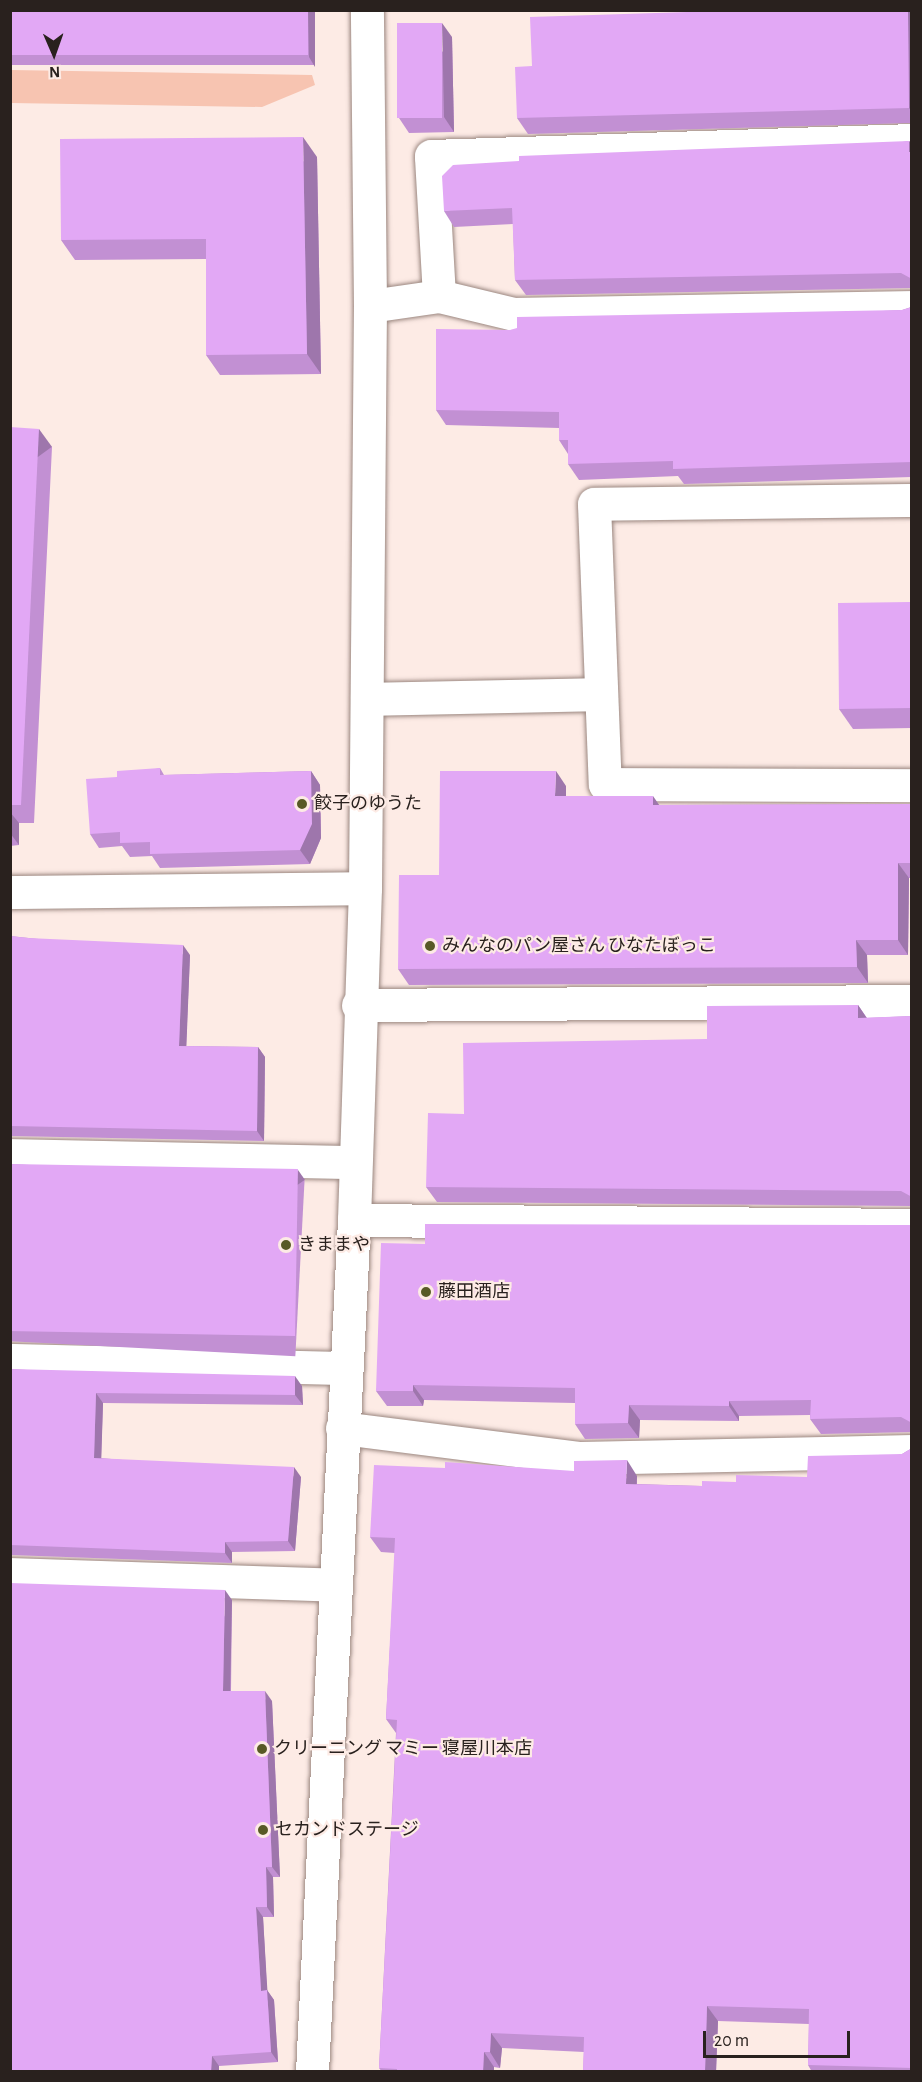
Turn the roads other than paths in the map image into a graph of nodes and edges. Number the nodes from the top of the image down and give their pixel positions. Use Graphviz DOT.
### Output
graph roads {
  1 [pos="367,10"];
  2 [pos="912,140"];
  3 [pos="439,296"];
  4 [pos="370,306"];
  5 [pos="912,307"];
  6 [pos="912,500"];
  7 [pos="602,694"];
  8 [pos="367,699"];
  9 [pos="912,785"];
  10 [pos="365,888"];
  11 [pos="10,892"];
  12 [pos="912,1000"];
  13 [pos="358,1005"];
  14 [pos="10,1155"];
  15 [pos="354,1162"];
  16 [pos="354,1220"];
  17 [pos="912,1225"];
  18 [pos="10,1360"];
  19 [pos="345,1368"];
  20 [pos="342,1428"];
  21 [pos="912,1450"];
  22 [pos="10,1574"];
  23 [pos="335,1585"];
  24 [pos="312,2072"];
  1 -- 4 [label="street"];
  2 -- 3 [label="street"];
  3 -- 4 [label="street"];
  3 -- 5 [label="street"];
  4 -- 8 [label="street"];
  6 -- 7 [label="street"];
  7 -- 8 [label="street"];
  7 -- 9 [label="street"];
  8 -- 10 [label="street"];
  10 -- 11 [label="street"];
  10 -- 13 [label="street"];
  12 -- 13 [label="street"];
  13 -- 15 [label="street"];
  14 -- 15 [label="street"];
  15 -- 16 [label="street"];
  16 -- 17 [label="street"];
  16 -- 19 [label="street"];
  18 -- 19 [label="street"];
  19 -- 20 [label="street"];
  20 -- 21 [label="street"];
  20 -- 23 [label="street"];
  22 -- 23 [label="street"];
  23 -- 24 [label="street"];
}
